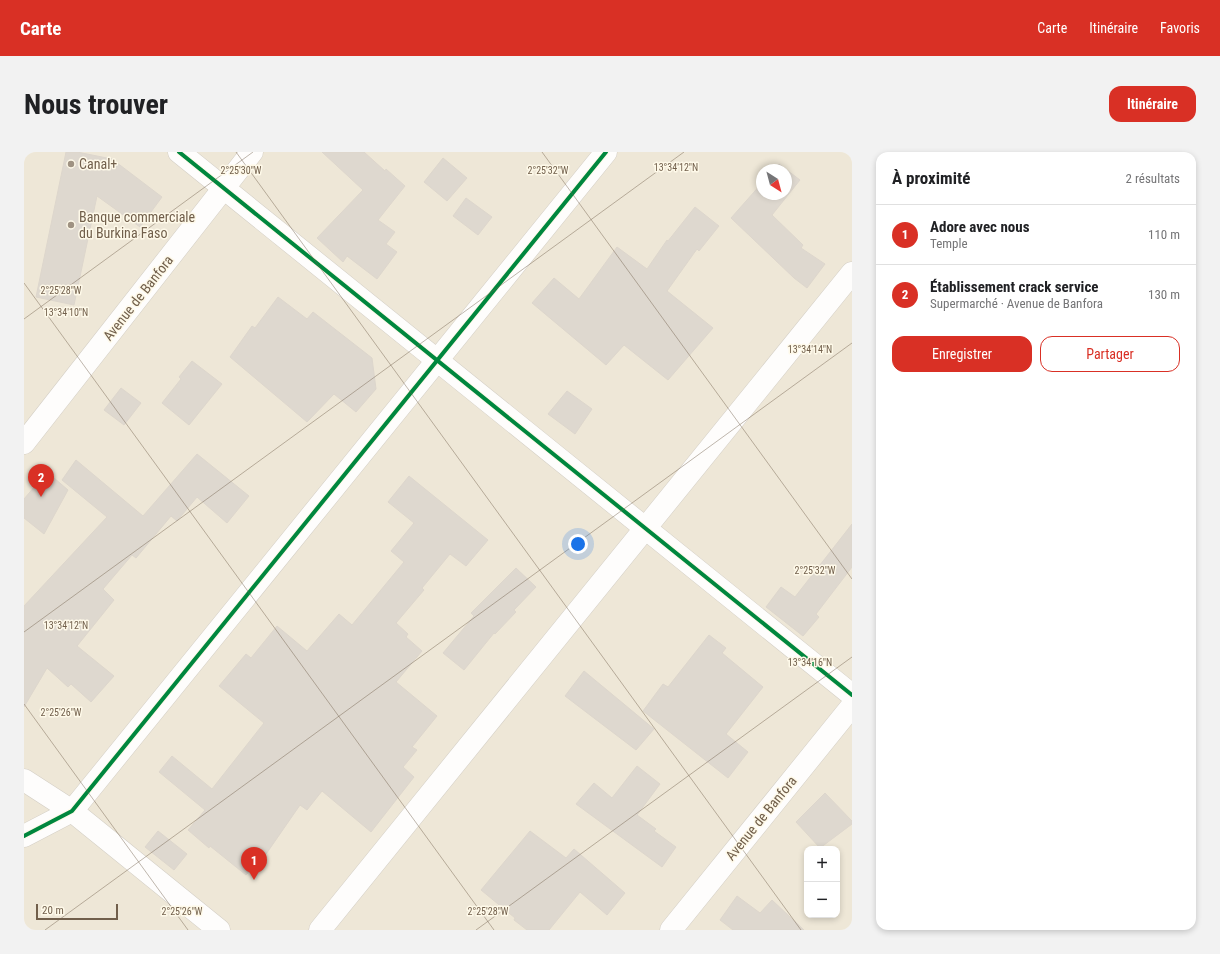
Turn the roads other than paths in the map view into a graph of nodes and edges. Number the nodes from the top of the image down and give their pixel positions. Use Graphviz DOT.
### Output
graph roads {
  1 [pos="179,152"];
  2 [pos="252,152"];
  3 [pos="606,152"];
  4 [pos="223,188"];
  5 [pos="852,273"];
  6 [pos="438,360"];
  7 [pos="24,443"];
  8 [pos="646,528"];
  9 [pos="852,695"];
  10 [pos="852,706"];
  11 [pos="24,780"];
  12 [pos="72,811"];
  13 [pos="24,836"];
  14 [pos="219,930"];
  15 [pos="320,930"];
  16 [pos="671,930"];
  1 -- 4 [label="street"];
  2 -- 4 [label="street, Avenue de Banfora"];
  3 -- 6 [label="street"];
  4 -- 6 [label="street"];
  4 -- 7 [label="street, Avenue de Banfora"];
  5 -- 8 [label="street"];
  6 -- 8 [label="street"];
  6 -- 12 [label="street"];
  8 -- 9 [label="street"];
  8 -- 15 [label="street"];
  10 -- 16 [label="street, Avenue de Banfora"];
  11 -- 12 [label="street"];
  12 -- 13 [label="street"];
  12 -- 14 [label="street"];
}
